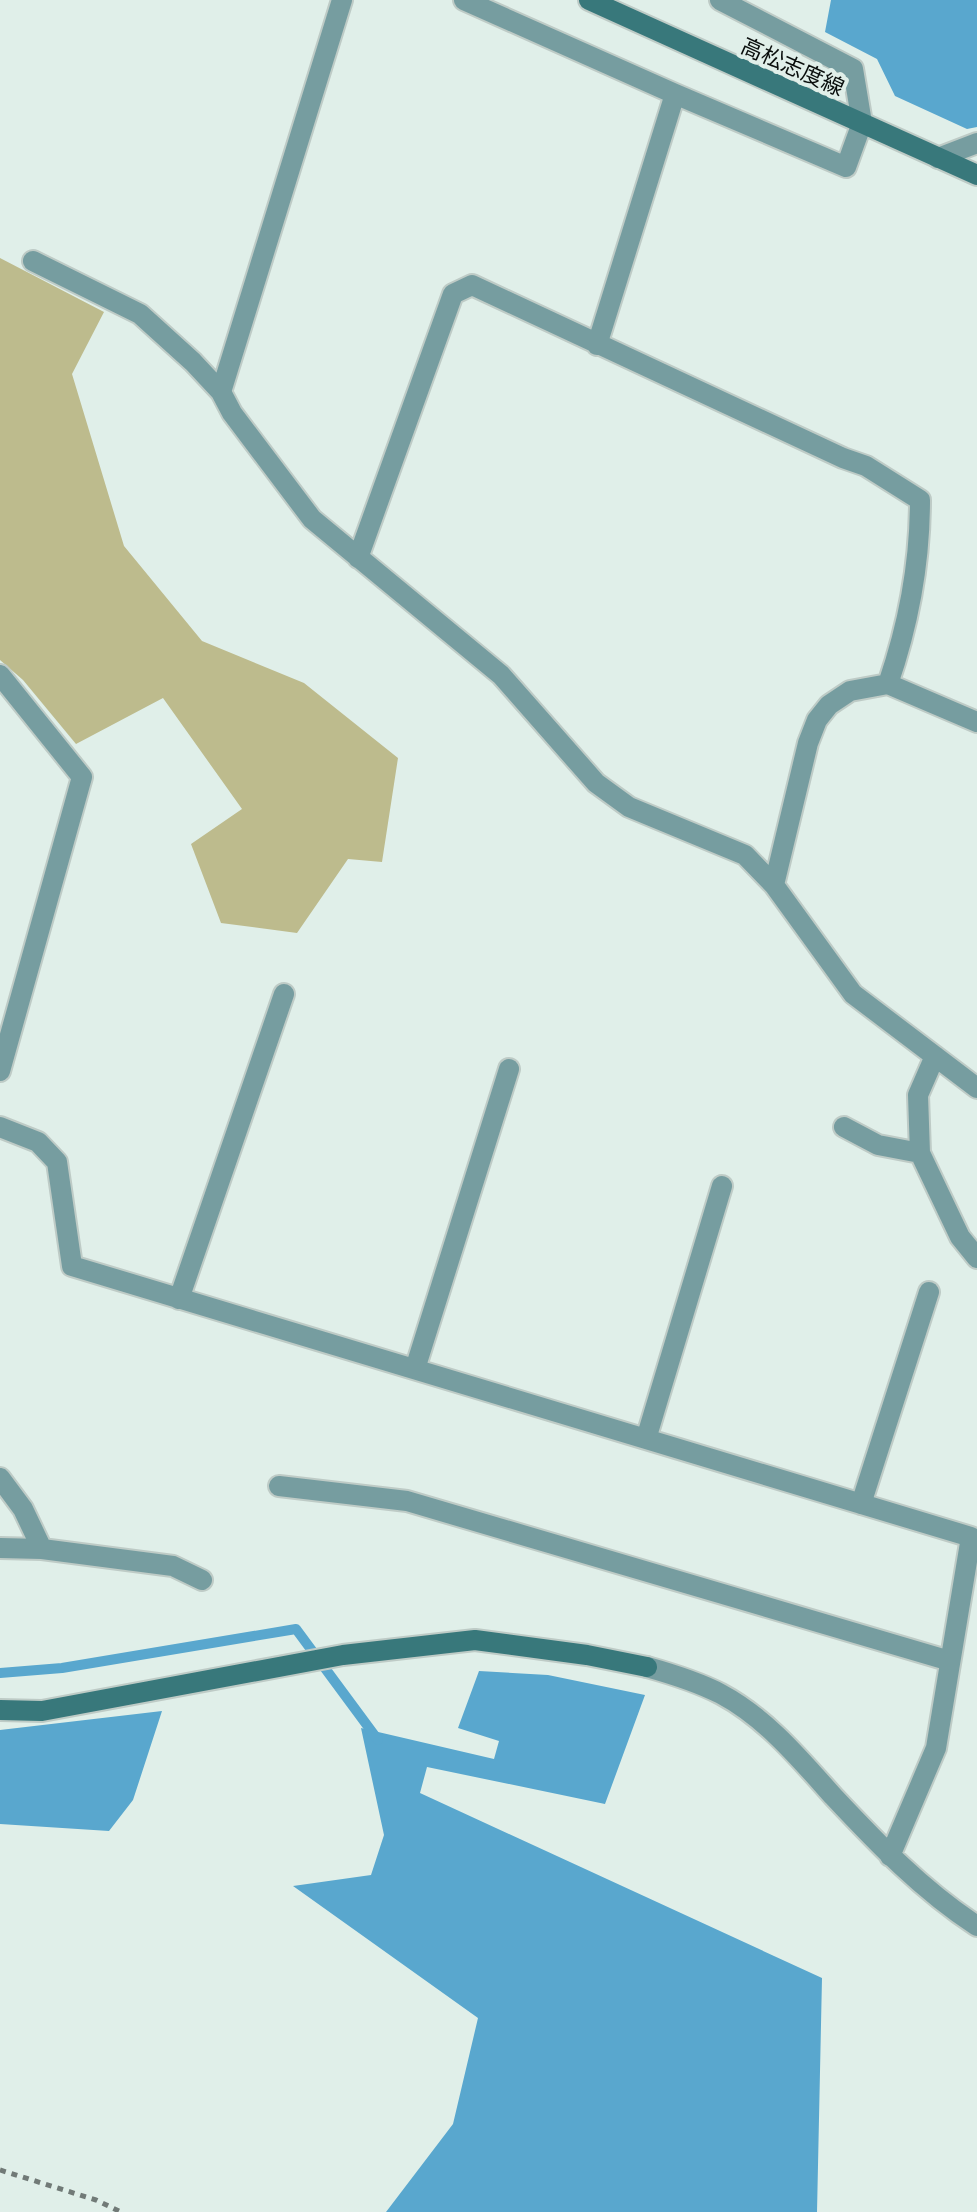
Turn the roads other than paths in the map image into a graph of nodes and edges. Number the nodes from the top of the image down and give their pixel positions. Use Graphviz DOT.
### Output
graph roads {
  1 [pos="342,0"];
  2 [pos="464,0"];
  3 [pos="589,0"];
  4 [pos="720,0"];
  5 [pos="675,94"];
  6 [pos="862,123"];
  7 [pos="977,143"];
  8 [pos="938,158"];
  9 [pos="977,175"];
  10 [pos="33,261"];
  11 [pos="597,345"];
  12 [pos="221,392"];
  13 [pos="358,558"];
  14 [pos="0,675"];
  15 [pos="888,684"];
  16 [pos="977,722"];
  17 [pos="774,885"];
  18 [pos="284,994"];
  19 [pos="935,1056"];
  20 [pos="509,1069"];
  21 [pos="0,1071"];
  22 [pos="977,1088"];
  23 [pos="0,1127"];
  24 [pos="844,1127"];
  25 [pos="920,1153"];
  26 [pos="722,1186"];
  27 [pos="977,1258"];
  28 [pos="929,1292"];
  29 [pos="179,1299"];
  30 [pos="415,1369"];
  31 [pos="646,1439"];
  32 [pos="0,1478"];
  33 [pos="279,1486"];
  34 [pos="861,1504"];
  35 [pos="0,1548"];
  36 [pos="42,1549"];
  37 [pos="202,1580"];
  38 [pos="950,1661"];
  39 [pos="0,1710"];
  40 [pos="890,1856"];
  41 [pos="977,1926"];
  1 -- 12 [label="street"];
  2 -- 5 [label="street"];
  3 -- 6 [label="street, 高松志度線"];
  4 -- 6 [label="street"];
  5 -- 6 [label="street"];
  5 -- 11 [label="street"];
  6 -- 8 [label="street, 高松志度線"];
  7 -- 8 [label="street"];
  8 -- 9 [label="street, 高松志度線"];
  10 -- 12 [label="street"];
  11 -- 13 [label="street"];
  11 -- 15 [label="street"];
  12 -- 13 [label="street"];
  13 -- 17 [label="street"];
  14 -- 21 [label="street"];
  15 -- 16 [label="street"];
  15 -- 17 [label="street"];
  17 -- 19 [label="street"];
  18 -- 29 [label="street"];
  19 -- 22 [label="street"];
  19 -- 25 [label="street"];
  20 -- 30 [label="street"];
  23 -- 29 [label="street"];
  24 -- 25 [label="street"];
  25 -- 27 [label="street"];
  26 -- 31 [label="street"];
  28 -- 34 [label="street"];
  29 -- 30 [label="street"];
  30 -- 31 [label="street"];
  31 -- 34 [label="street"];
  32 -- 36 [label="street"];
  33 -- 38 [label="street"];
  34 -- 38 [label="street"];
  35 -- 36 [label="street"];
  36 -- 37 [label="street"];
  38 -- 40 [label="street"];
  39 -- 40 [label="street"];
  40 -- 41 [label="street"];
}
